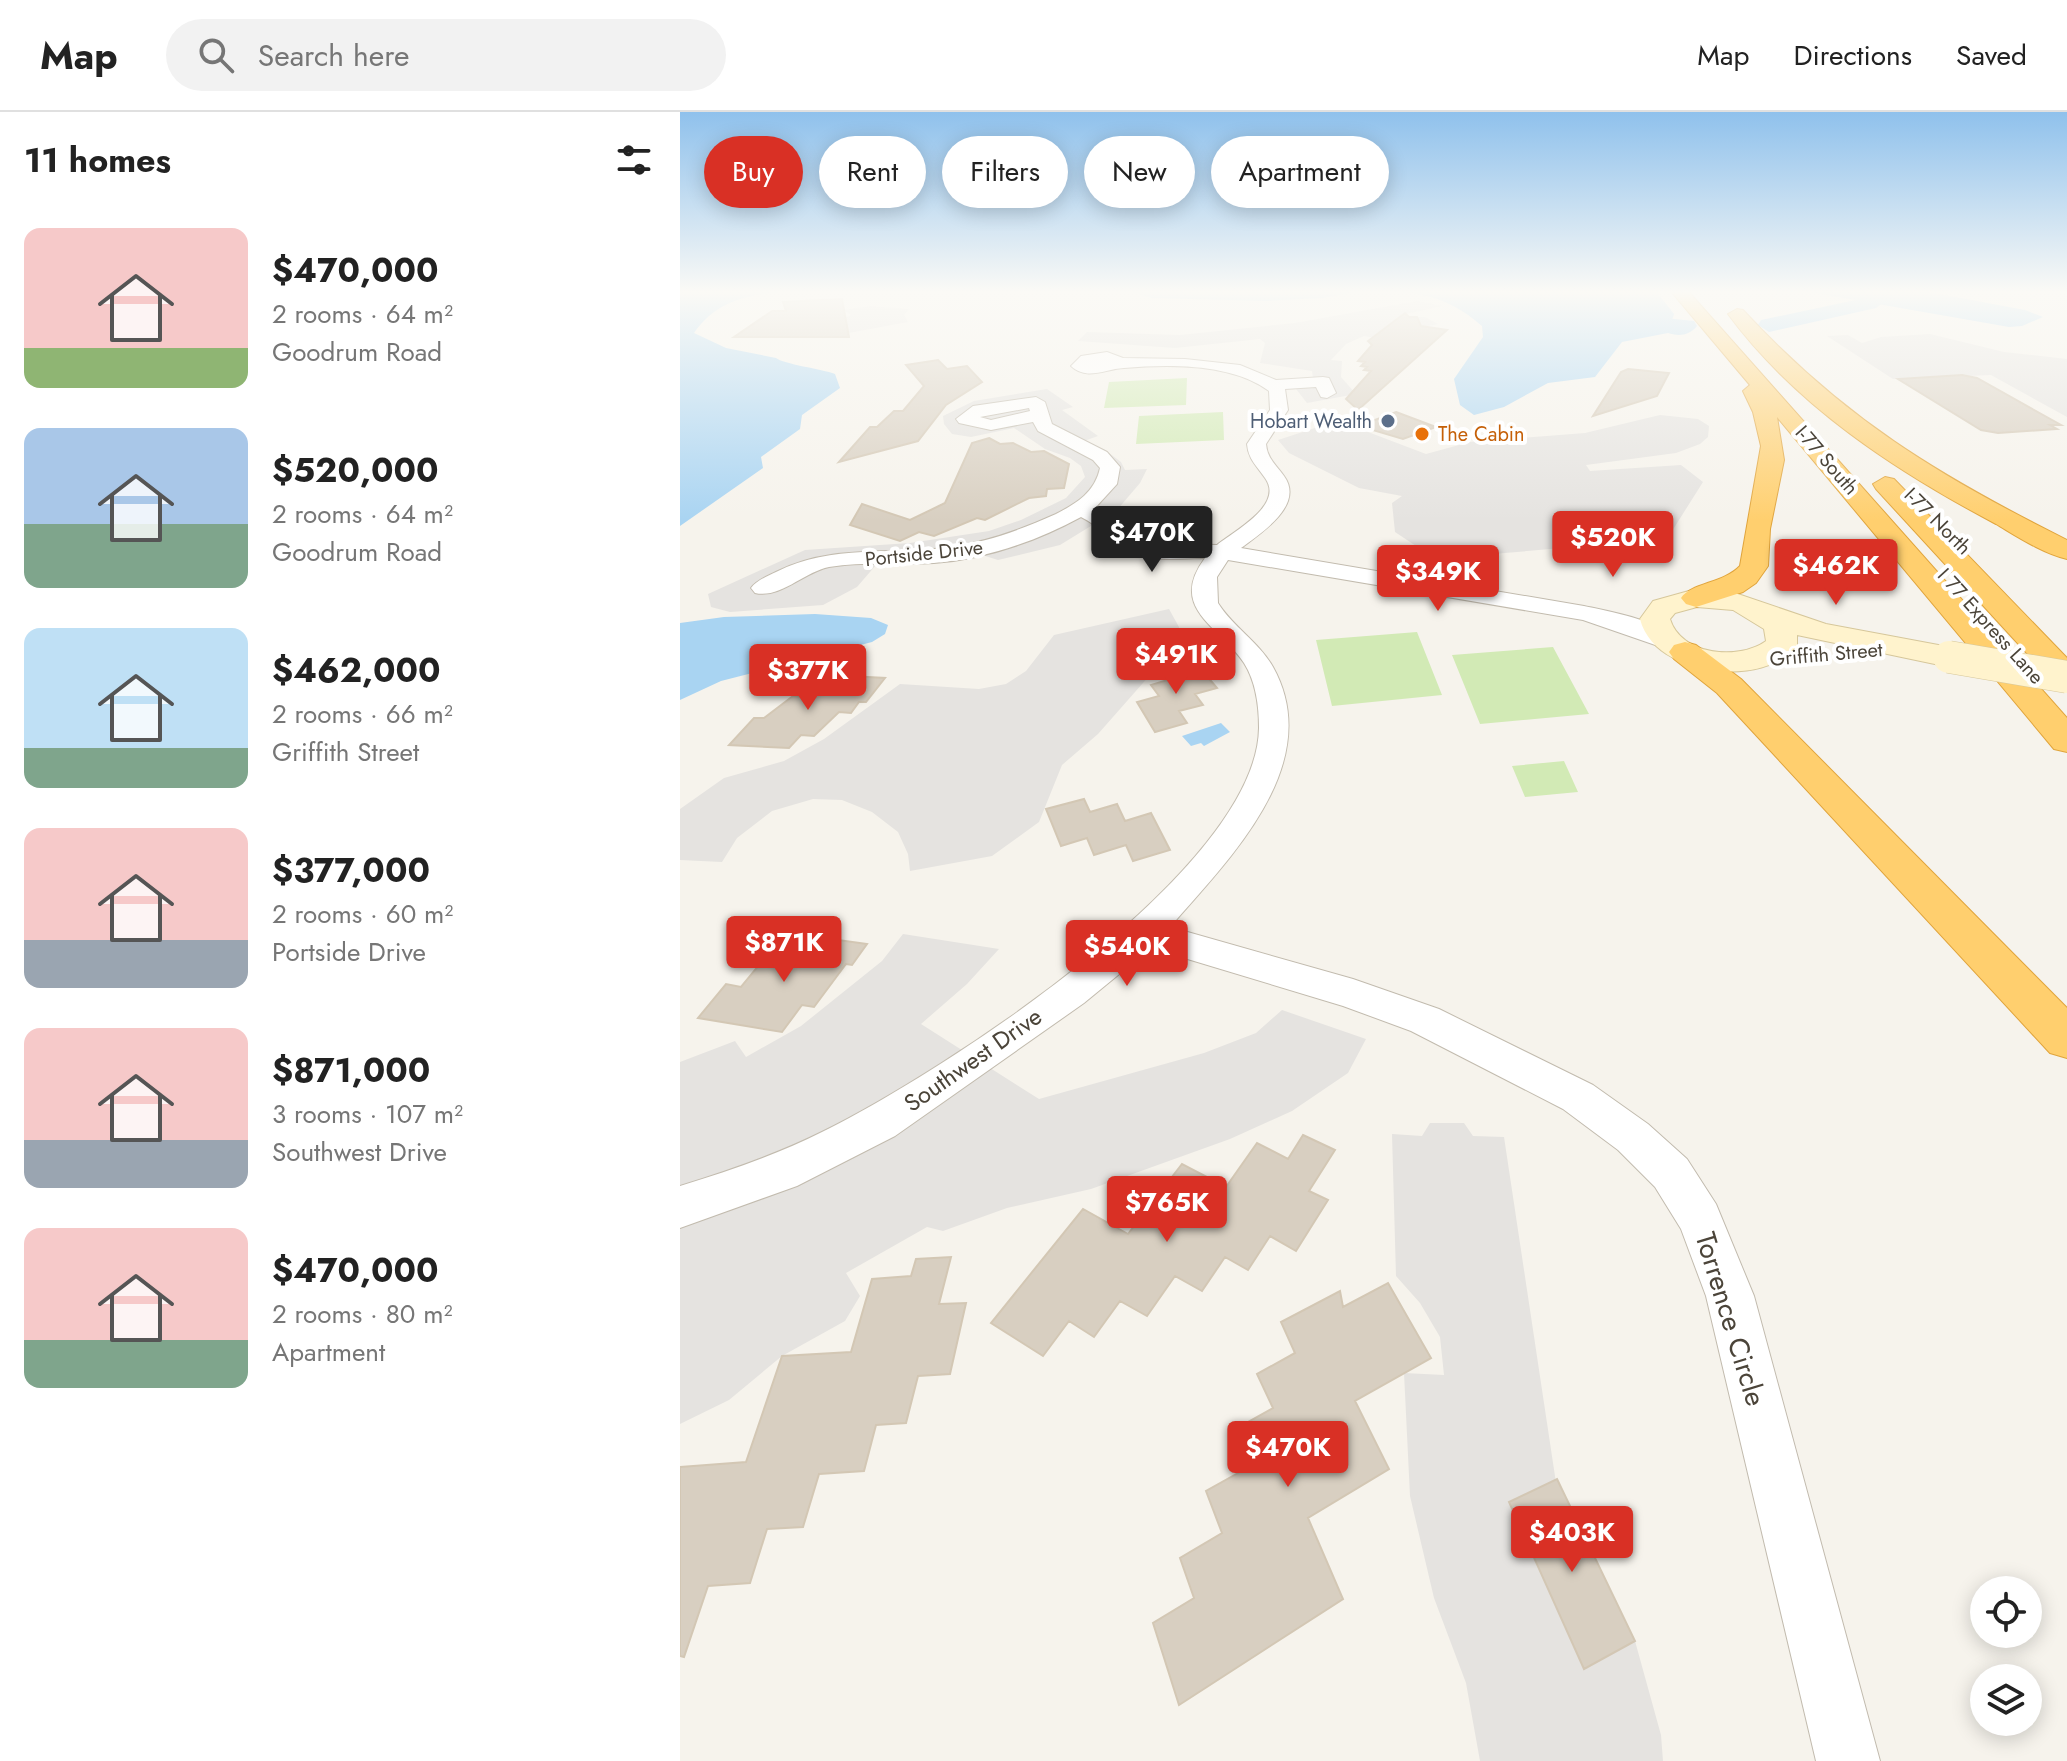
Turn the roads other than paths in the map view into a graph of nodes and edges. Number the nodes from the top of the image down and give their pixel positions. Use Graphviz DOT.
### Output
graph roads {
  1 [pos="1219,367"];
  2 [pos="1323,367"];
  3 [pos="1738,367"];
  4 [pos="1746,367"];
  5 [pos="1758,367"];
  6 [pos="1779,367"];
  7 [pos="1787,367"];
  8 [pos="1273,385"];
  9 [pos="1808,389"];
  10 [pos="1039,415"];
  11 [pos="1081,509"];
  12 [pos="1146,528"];
  13 [pos="1177,528"];
  14 [pos="1118,529"];
  15 [pos="1228,546"];
  16 [pos="2067,551"];
  17 [pos="763,588"];
  18 [pos="1684,600"];
  19 [pos="1761,611"];
  20 [pos="1674,646"];
  21 [pos="1895,649"];
  22 [pos="2067,654"];
  23 [pos="1756,660"];
  24 [pos="2067,677"];
  25 [pos="2067,713"];
  26 [pos="2067,741"];
  27 [pos="1144,933"];
  28 [pos="2067,1039"];
  29 [pos="680,1207"];
  30 [pos="1848,1761"];
  1 -- 8 [label="street"];
  2 -- 8 [label="street"];
  3 -- 18 [label="highway"];
  4 -- 26 [label="highway, I-77 South"];
  5 -- 25 [label="highway, I 77 Express Lane"];
  6 -- 24 [label="highway, I 77 Express Lane"];
  7 -- 9 [label="highway"];
  8 -- 15 [label="street"];
  9 -- 16 [label="highway"];
  9 -- 22 [label="highway, I-77 North"];
  10 -- 11 [label="street, Portside Drive"];
  11 -- 14 [label="street"];
  11 -- 17 [label="street, Portside Drive"];
  12 -- 14 [label="street"];
  13 -- 15 [label="street"];
  14 -- 15 [label="street"];
  15 -- 18 [label="street"];
  15 -- 20 [label="street"];
  15 -- 27 [label="street, Southwest Drive"];
  18 -- 19 [label="main road, Griffith Street"];
  18 -- 20 [label="main road"];
  19 -- 21 [label="main road, Griffith Street"];
  19 -- 23 [label="main road"];
  20 -- 23 [label="main road, Griffith Street"];
  20 -- 28 [label="highway"];
  21 -- 23 [label="main road, Griffith Street"];
  21 -- 24 [label="main road, Griffith Street, bridge"];
  27 -- 29 [label="street, Southwest Drive"];
  27 -- 30 [label="street, Torrence Circle"];
}
